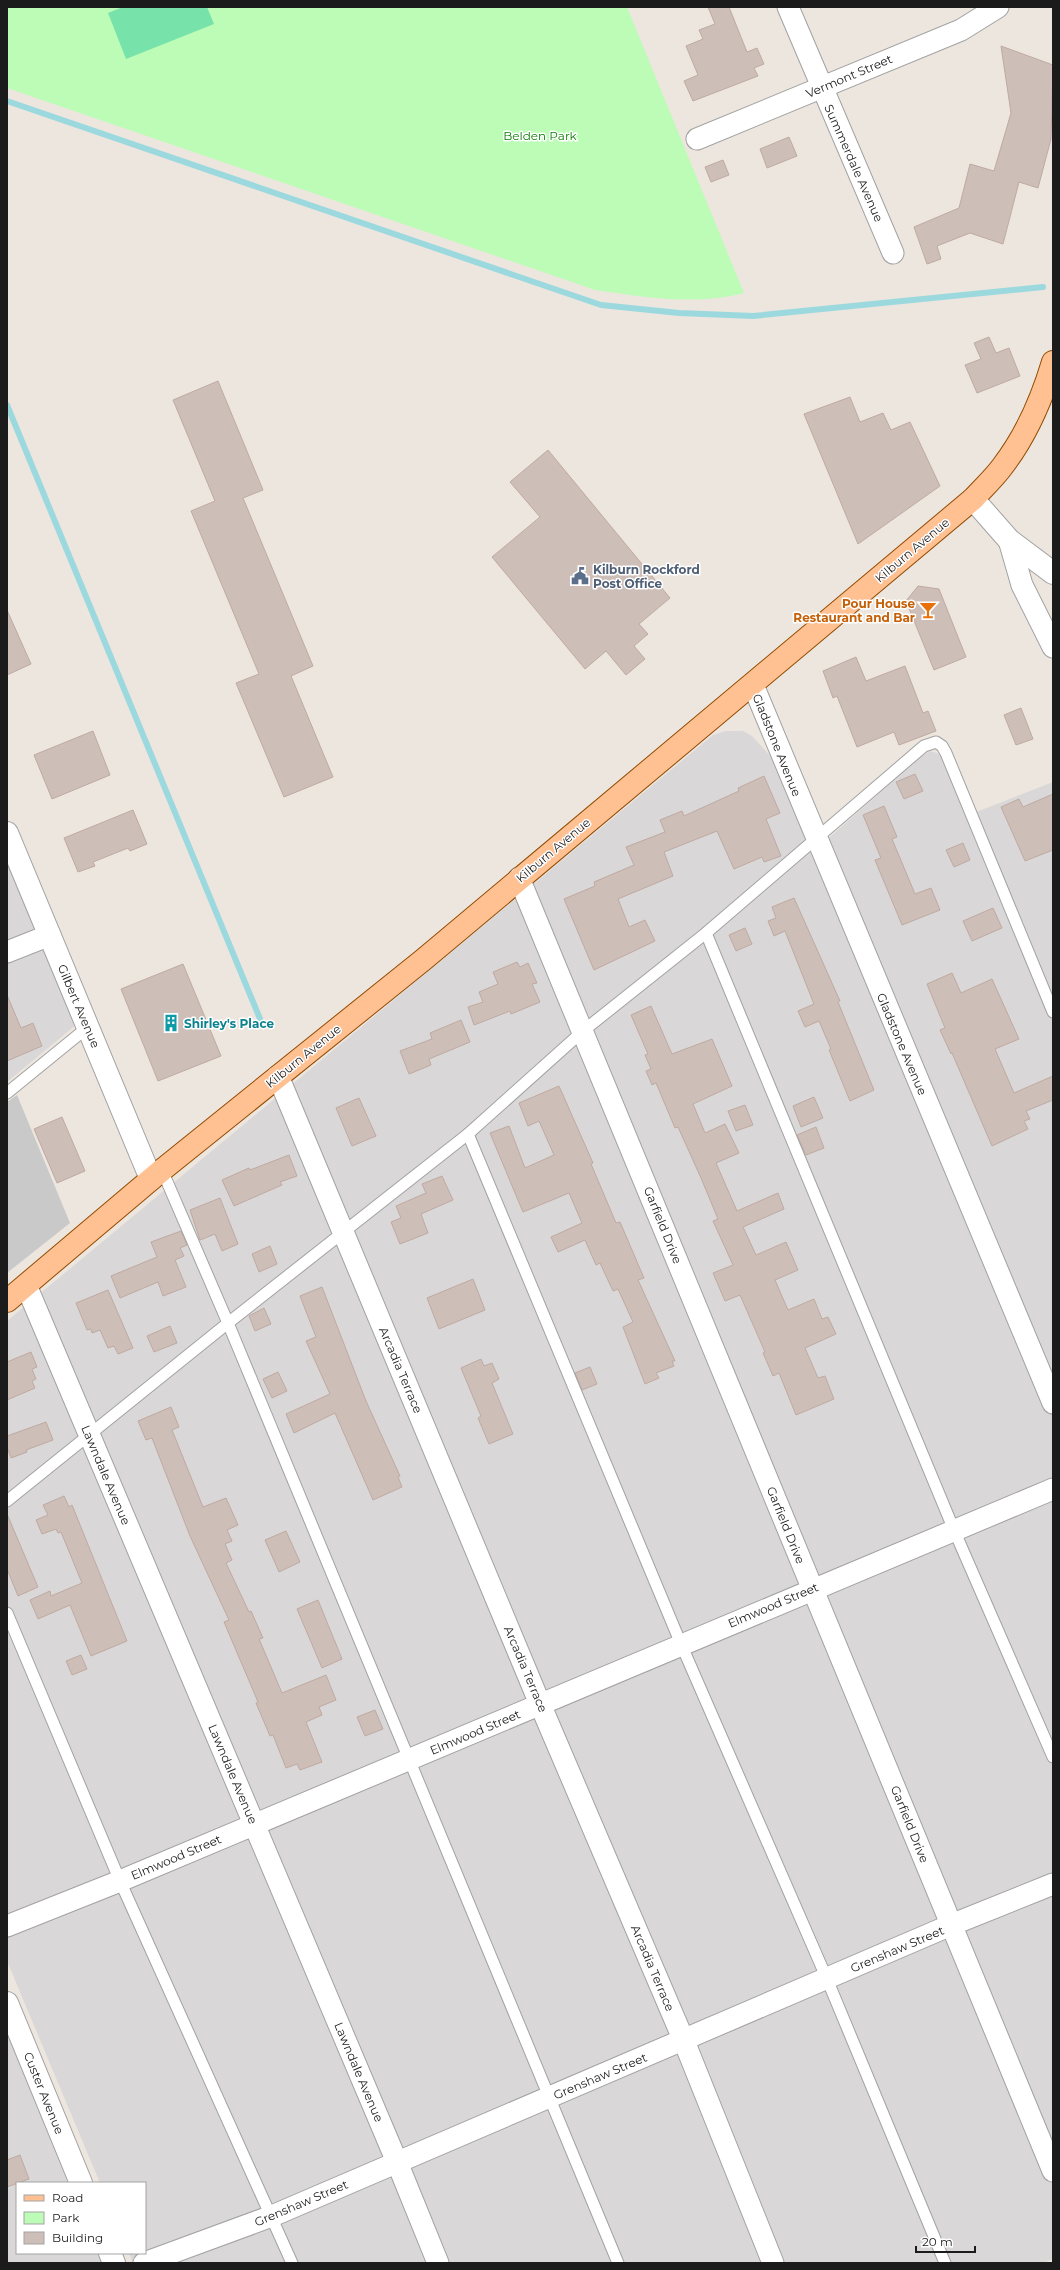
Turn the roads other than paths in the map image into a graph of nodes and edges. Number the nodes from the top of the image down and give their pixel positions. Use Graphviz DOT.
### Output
graph roads {
  1 [pos="788,7"];
  2 [pos="998,7"];
  3 [pos="821,88"];
  4 [pos="697,139"];
  5 [pos="893,253"];
  6 [pos="1053,362"];
  7 [pos="973,498"];
  8 [pos="1009,540"];
  9 [pos="1053,573"];
  10 [pos="1053,648"];
  11 [pos="752,684"];
  12 [pos="7,833"];
  13 [pos="816,839"];
  14 [pos="520,878"];
  15 [pos="706,934"];
  16 [pos="50,935"];
  17 [pos="7,952"];
  18 [pos="1053,1012"];
  19 [pos="88,1026"];
  20 [pos="583,1031"];
  21 [pos="278,1076"];
  22 [pos="7,1093"];
  23 [pos="468,1134"];
  24 [pos="156,1174"];
  25 [pos="344,1231"];
  26 [pos="26,1285"];
  27 [pos="7,1301"];
  28 [pos="228,1323"];
  29 [pos="1053,1403"];
  30 [pos="89,1436"];
  31 [pos="1053,1489"];
  32 [pos="7,1501"];
  33 [pos="954,1530"];
  34 [pos="812,1589"];
  35 [pos="7,1613"];
  36 [pos="681,1644"];
  37 [pos="540,1704"];
  38 [pos="1053,1757"];
  39 [pos="409,1759"];
  40 [pos="254,1823"];
  41 [pos="120,1881"];
  42 [pos="1053,1884"];
  43 [pos="951,1925"];
  44 [pos="7,1926"];
  45 [pos="827,1979"];
  46 [pos="7,2003"];
  47 [pos="684,2041"];
  48 [pos="551,2097"];
  49 [pos="397,2162"];
  50 [pos="1053,2171"];
  51 [pos="81,2182"];
  52 [pos="272,2216"];
  53 [pos="144,2263"];
  54 [pos="292,2263"];
  55 [pos="438,2263"];
  56 [pos="618,2263"];
  57 [pos="773,2263"];
  58 [pos="945,2263"];
  1 -- 3 [label="street, Summerdale Avenue"];
  2 -- 3 [label="street, Vermont Street"];
  3 -- 4 [label="street, Vermont Street"];
  3 -- 5 [label="street, Summerdale Avenue"];
  6 -- 7 [label="main road, Kilburn Avenue"];
  7 -- 8 [label="street"];
  7 -- 11 [label="main road, Kilburn Avenue"];
  8 -- 9 [label="street"];
  8 -- 10 [label="street"];
  11 -- 13 [label="street, Gladstone Avenue"];
  11 -- 14 [label="main road, Kilburn Avenue"];
  12 -- 16 [label="street, Gilbert Avenue"];
  13 -- 15 [label="lane"];
  13 -- 18 [label="lane"];
  13 -- 29 [label="street, Gladstone Avenue"];
  14 -- 20 [label="street, Garfield Drive"];
  14 -- 21 [label="main road, Kilburn Avenue"];
  15 -- 20 [label="lane"];
  15 -- 33 [label="lane"];
  16 -- 17 [label="street"];
  16 -- 19 [label="street, Gilbert Avenue"];
  19 -- 22 [label="lane"];
  19 -- 24 [label="street, Gilbert Avenue"];
  20 -- 23 [label="lane"];
  20 -- 34 [label="street, Garfield Drive"];
  21 -- 24 [label="main road, Kilburn Avenue"];
  21 -- 25 [label="street, Arcadia Terrace"];
  23 -- 25 [label="lane"];
  23 -- 36 [label="lane"];
  24 -- 26 [label="main road, Kilburn Avenue"];
  24 -- 28 [label="lane"];
  25 -- 28 [label="lane"];
  25 -- 37 [label="street, Arcadia Terrace"];
  26 -- 27 [label="main road, Kilburn Avenue"];
  26 -- 30 [label="street, Lawndale Avenue"];
  28 -- 30 [label="lane"];
  28 -- 39 [label="lane"];
  30 -- 32 [label="lane"];
  30 -- 40 [label="street, Lawndale Avenue"];
  31 -- 33 [label="street, Elmwood Street"];
  33 -- 34 [label="street, Elmwood Street"];
  33 -- 38 [label="lane"];
  34 -- 36 [label="street, Elmwood Street"];
  34 -- 43 [label="street, Garfield Drive"];
  35 -- 41 [label="lane"];
  36 -- 37 [label="street, Elmwood Street"];
  36 -- 45 [label="lane"];
  37 -- 39 [label="street, Elmwood Street"];
  37 -- 47 [label="street, Arcadia Terrace"];
  39 -- 40 [label="street, Elmwood Street"];
  39 -- 48 [label="lane"];
  40 -- 41 [label="street, Elmwood Street"];
  40 -- 49 [label="street, Lawndale Avenue"];
  41 -- 44 [label="street, Elmwood Street"];
  41 -- 52 [label="lane"];
  42 -- 43 [label="street, Grenshaw Street"];
  43 -- 45 [label="street, Grenshaw Street"];
  43 -- 50 [label="street, Garfield Drive"];
  45 -- 47 [label="street, Grenshaw Street"];
  45 -- 58 [label="lane"];
  46 -- 51 [label="street, Custer Avenue"];
  47 -- 48 [label="street, Grenshaw Street"];
  47 -- 57 [label="street, Arcadia Terrace"];
  48 -- 49 [label="street, Grenshaw Street"];
  48 -- 56 [label="lane"];
  49 -- 52 [label="street, Grenshaw Street"];
  49 -- 55 [label="street, Lawndale Avenue"];
  52 -- 53 [label="street, Grenshaw Street"];
  52 -- 54 [label="lane"];
}
